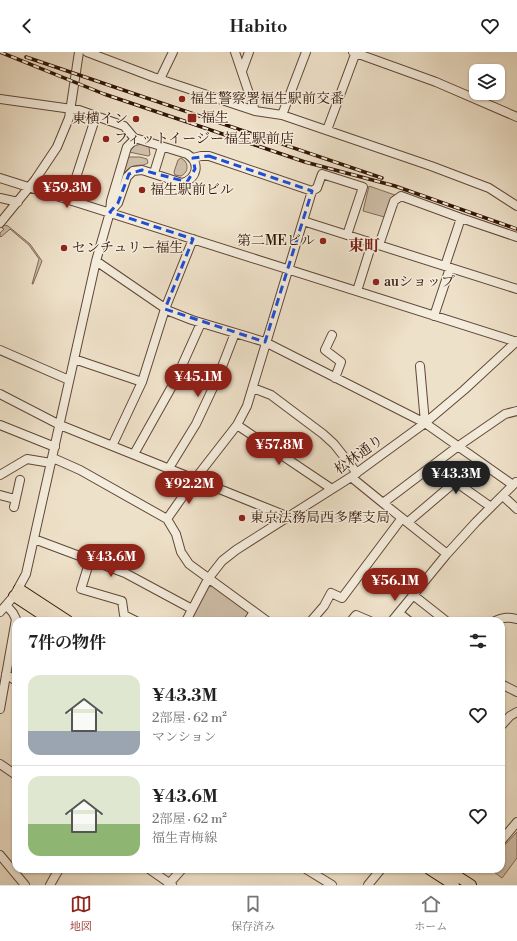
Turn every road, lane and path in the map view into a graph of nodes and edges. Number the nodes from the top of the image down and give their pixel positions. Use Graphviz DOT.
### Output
graph roads {
  1 [pos="79,52"];
  2 [pos="87,52"];
  3 [pos="173,52"];
  4 [pos="235,52"];
  5 [pos="249,52"];
  6 [pos="306,52"];
  7 [pos="355,52"];
  8 [pos="242,72"];
  9 [pos="160,79"];
  10 [pos="0,99"];
  11 [pos="69,109"];
  12 [pos="256,111"];
  13 [pos="282,115"];
  14 [pos="96,116"];
  15 [pos="517,118"];
  16 [pos="327,130"];
  17 [pos="135,139"];
  18 [pos="162,147"];
  19 [pos="193,158"];
  20 [pos="154,173"];
  21 [pos="0,178"];
  22 [pos="30,187"];
  23 [pos="312,191"];
  24 [pos="517,196"];
  25 [pos="0,198"];
  26 [pos="68,199"];
  27 [pos="507,200"];
  28 [pos="18,202"];
  29 [pos="517,206"];
  30 [pos="110,212"];
  31 [pos="461,218"];
  32 [pos="303,221"];
  33 [pos="0,223"];
  34 [pos="347,235"];
  35 [pos="517,237"];
  36 [pos="193,239"];
  37 [pos="376,244"];
  38 [pos="96,261"];
  39 [pos="448,267"];
  40 [pos="288,270"];
  41 [pos="517,289"];
  42 [pos="357,291"];
  43 [pos="165,309"];
  44 [pos="434,316"];
  45 [pos="201,323"];
  46 [pos="235,333"];
  47 [pos="332,335"];
  48 [pos="266,342"];
  49 [pos="516,342"];
  50 [pos="0,350"];
  51 [pos="74,359"];
  52 [pos="420,366"];
  53 [pos="335,378"];
  54 [pos="69,380"];
  55 [pos="142,382"];
  56 [pos="253,388"];
  57 [pos="0,394"];
  58 [pos="517,410"];
  59 [pos="425,423"];
  60 [pos="0,425"];
  61 [pos="60,425"];
  62 [pos="238,425"];
  63 [pos="112,446"];
  64 [pos="457,447"];
  65 [pos="55,448"];
  66 [pos="134,454"];
  67 [pos="52,460"];
  68 [pos="433,466"];
  69 [pos="169,468"];
  70 [pos="0,475"];
  71 [pos="354,475"];
  72 [pos="195,479"];
  73 [pos="20,480"];
  74 [pos="455,482"];
  75 [pos="515,483"];
  76 [pos="332,489"];
  77 [pos="0,495"];
  78 [pos="503,496"];
  79 [pos="383,503"];
  80 [pos="491,507"];
  81 [pos="517,509"];
  82 [pos="289,517"];
  83 [pos="167,519"];
  84 [pos="405,520"];
  85 [pos="34,539"];
  86 [pos="447,554"];
  87 [pos="90,560"];
  88 [pos="208,578"];
  89 [pos="17,592"];
  90 [pos="413,595"];
  91 [pos="7,606"];
  92 [pos="192,609"];
  93 [pos="0,612"];
  94 [pos="254,612"];
  95 [pos="399,613"];
  96 [pos="15,617"];
  97 [pos="47,617"];
  98 [pos="61,617"];
  99 [pos="128,617"];
  100 [pos="188,617"];
  101 [pos="251,617"];
  102 [pos="261,617"];
  103 [pos="314,617"];
  104 [pos="396,617"];
  105 [pos="404,617"];
  106 [pos="440,617"];
  107 [pos="505,617"];
  108 [pos="517,619"];
  109 [pos="12,641"];
  110 [pos="6,674"];
  111 [pos="12,678"];
  112 [pos="505,686"];
  113 [pos="517,692"];
  114 [pos="0,709"];
  115 [pos="517,712"];
  116 [pos="505,722"];
  117 [pos="0,764"];
  118 [pos="12,772"];
  119 [pos="517,822"];
  120 [pos="505,836"];
  121 [pos="0,856"];
  122 [pos="12,870"];
  123 [pos="15,873"];
  124 [pos="57,873"];
  125 [pos="155,873"];
  126 [pos="179,873"];
  127 [pos="312,873"];
  128 [pos="378,873"];
  129 [pos="443,878"];
  130 [pos="170,884"];
  131 [pos="25,885"];
  132 [pos="50,885"];
  133 [pos="332,885"];
  134 [pos="368,885"];
  135 [pos="454,885"];
  136 [pos="471,885"];
  1 -- 11 [label="street"];
  2 -- 9 [label="street"];
  3 -- 9 [label="street"];
  4 -- 8 [label="street"];
  5 -- 8 [label="street"];
  6 -- 13 [label="street"];
  7 -- 15 [label="street"];
  7 -- 16 [label="street"];
  8 -- 12 [label="street"];
  9 -- 12 [label="street"];
  10 -- 11 [label="street"];
  11 -- 14 [label="street"];
  11 -- 22 [label="street"];
  12 -- 13 [label="street"];
  13 -- 16 [label="street"];
  14 -- 17 [label="street"];
  14 -- 26 [label="street"];
  16 -- 27 [label="street"];
  17 -- 18 [label="street"];
  17 -- 30 [label="street"];
  18 -- 19 [label="street"];
  18 -- 20 [label="street"];
  19 -- 20 [label="street"];
  19 -- 23 [label="street"];
  20 -- 30 [label="street"];
  21 -- 22 [label="street"];
  22 -- 26 [label="street"];
  22 -- 28 [label="street"];
  23 -- 32 [label="street"];
  23 -- 34 [label="street"];
  24 -- 27 [label="street"];
  25 -- 28 [label="street"];
  26 -- 30 [label="street"];
  27 -- 29 [label="street"];
  28 -- 33 [label="street"];
  30 -- 36 [label="street"];
  30 -- 38 [label="street"];
  31 -- 35 [label="street"];
  31 -- 37 [label="street"];
  31 -- 39 [label="street"];
  32 -- 34 [label="street"];
  32 -- 40 [label="street"];
  34 -- 37 [label="street"];
  36 -- 40 [label="street"];
  36 -- 43 [label="street"];
  37 -- 39 [label="street"];
  37 -- 42 [label="street"];
  38 -- 43 [label="street"];
  38 -- 51 [label="street"];
  39 -- 41 [label="street"];
  39 -- 44 [label="street"];
  40 -- 42 [label="street"];
  40 -- 48 [label="street"];
  42 -- 44 [label="street"];
  43 -- 45 [label="street"];
  43 -- 55 [label="street"];
  44 -- 49 [label="street"];
  45 -- 46 [label="street"];
  45 -- 66 [label="street"];
  46 -- 48 [label="street"];
  46 -- 69 [label="street"];
  47 -- 53 [label="street"];
  48 -- 53 [label="street"];
  48 -- 56 [label="street"];
  49 -- 59 [label="street, 松林通り"];
  50 -- 54 [label="street"];
  51 -- 54 [label="street"];
  51 -- 55 [label="street"];
  52 -- 59 [label="street"];
  53 -- 59 [label="street"];
  54 -- 61 [label="street"];
  55 -- 63 [label="street"];
  56 -- 62 [label="street"];
  56 -- 71 [label="street"];
  57 -- 61 [label="street"];
  58 -- 64 [label="street"];
  59 -- 64 [label="street"];
  59 -- 71 [label="street, 松林通り"];
  60 -- 65 [label="street"];
  61 -- 63 [label="street"];
  61 -- 65 [label="street"];
  62 -- 72 [label="street"];
  62 -- 76 [label="street"];
  63 -- 66 [label="street"];
  64 -- 68 [label="street"];
  64 -- 75 [label="street"];
  65 -- 67 [label="street"];
  66 -- 69 [label="street"];
  67 -- 70 [label="street"];
  67 -- 83 [label="street"];
  67 -- 85 [label="street"];
  68 -- 74 [label="street"];
  68 -- 79 [label="street"];
  69 -- 72 [label="street"];
  71 -- 76 [label="street, 松林通り"];
  71 -- 79 [label="street"];
  72 -- 82 [label="street"];
  72 -- 83 [label="street"];
  73 -- 77 [label="street"];
  74 -- 80 [label="street"];
  74 -- 84 [label="street"];
  75 -- 78 [label="street"];
  76 -- 82 [label="street, 松林通り"];
  78 -- 80 [label="street"];
  78 -- 81 [label="street"];
  79 -- 84 [label="street"];
  80 -- 86 [label="street"];
  82 -- 88 [label="street, 松林通り"];
  83 -- 88 [label="street"];
  84 -- 86 [label="street"];
  84 -- 103 [label="street"];
  85 -- 87 [label="street"];
  85 -- 89 [label="street"];
  86 -- 90 [label="street"];
  87 -- 92 [label="street"];
  87 -- 99 [label="street"];
  88 -- 92 [label="street, 松林通り"];
  88 -- 94 [label="street"];
  89 -- 91 [label="street"];
  89 -- 97 [label="main road"];
  89 -- 98 [label="main road"];
  90 -- 95 [label="street"];
  90 -- 106 [label="street"];
  91 -- 93 [label="street"];
  91 -- 96 [label="street"];
  92 -- 100 [label="street, 松林通り"];
  94 -- 101 [label="street"];
  94 -- 102 [label="street"];
  95 -- 104 [label="street"];
  95 -- 105 [label="street"];
  107 -- 108 [label="street"];
  109 -- 110 [label="street"];
  110 -- 111 [label="street"];
  110 -- 114 [label="street"];
  112 -- 113 [label="street"];
  115 -- 116 [label="street"];
  117 -- 118 [label="street"];
  119 -- 120 [label="street"];
  121 -- 122 [label="street"];
  123 -- 131 [label="street"];
  124 -- 132 [label="street"];
  125 -- 130 [label="street"];
  126 -- 130 [label="street"];
  127 -- 133 [label="street"];
  128 -- 134 [label="street"];
  129 -- 135 [label="main road"];
  129 -- 136 [label="main road"];
}
